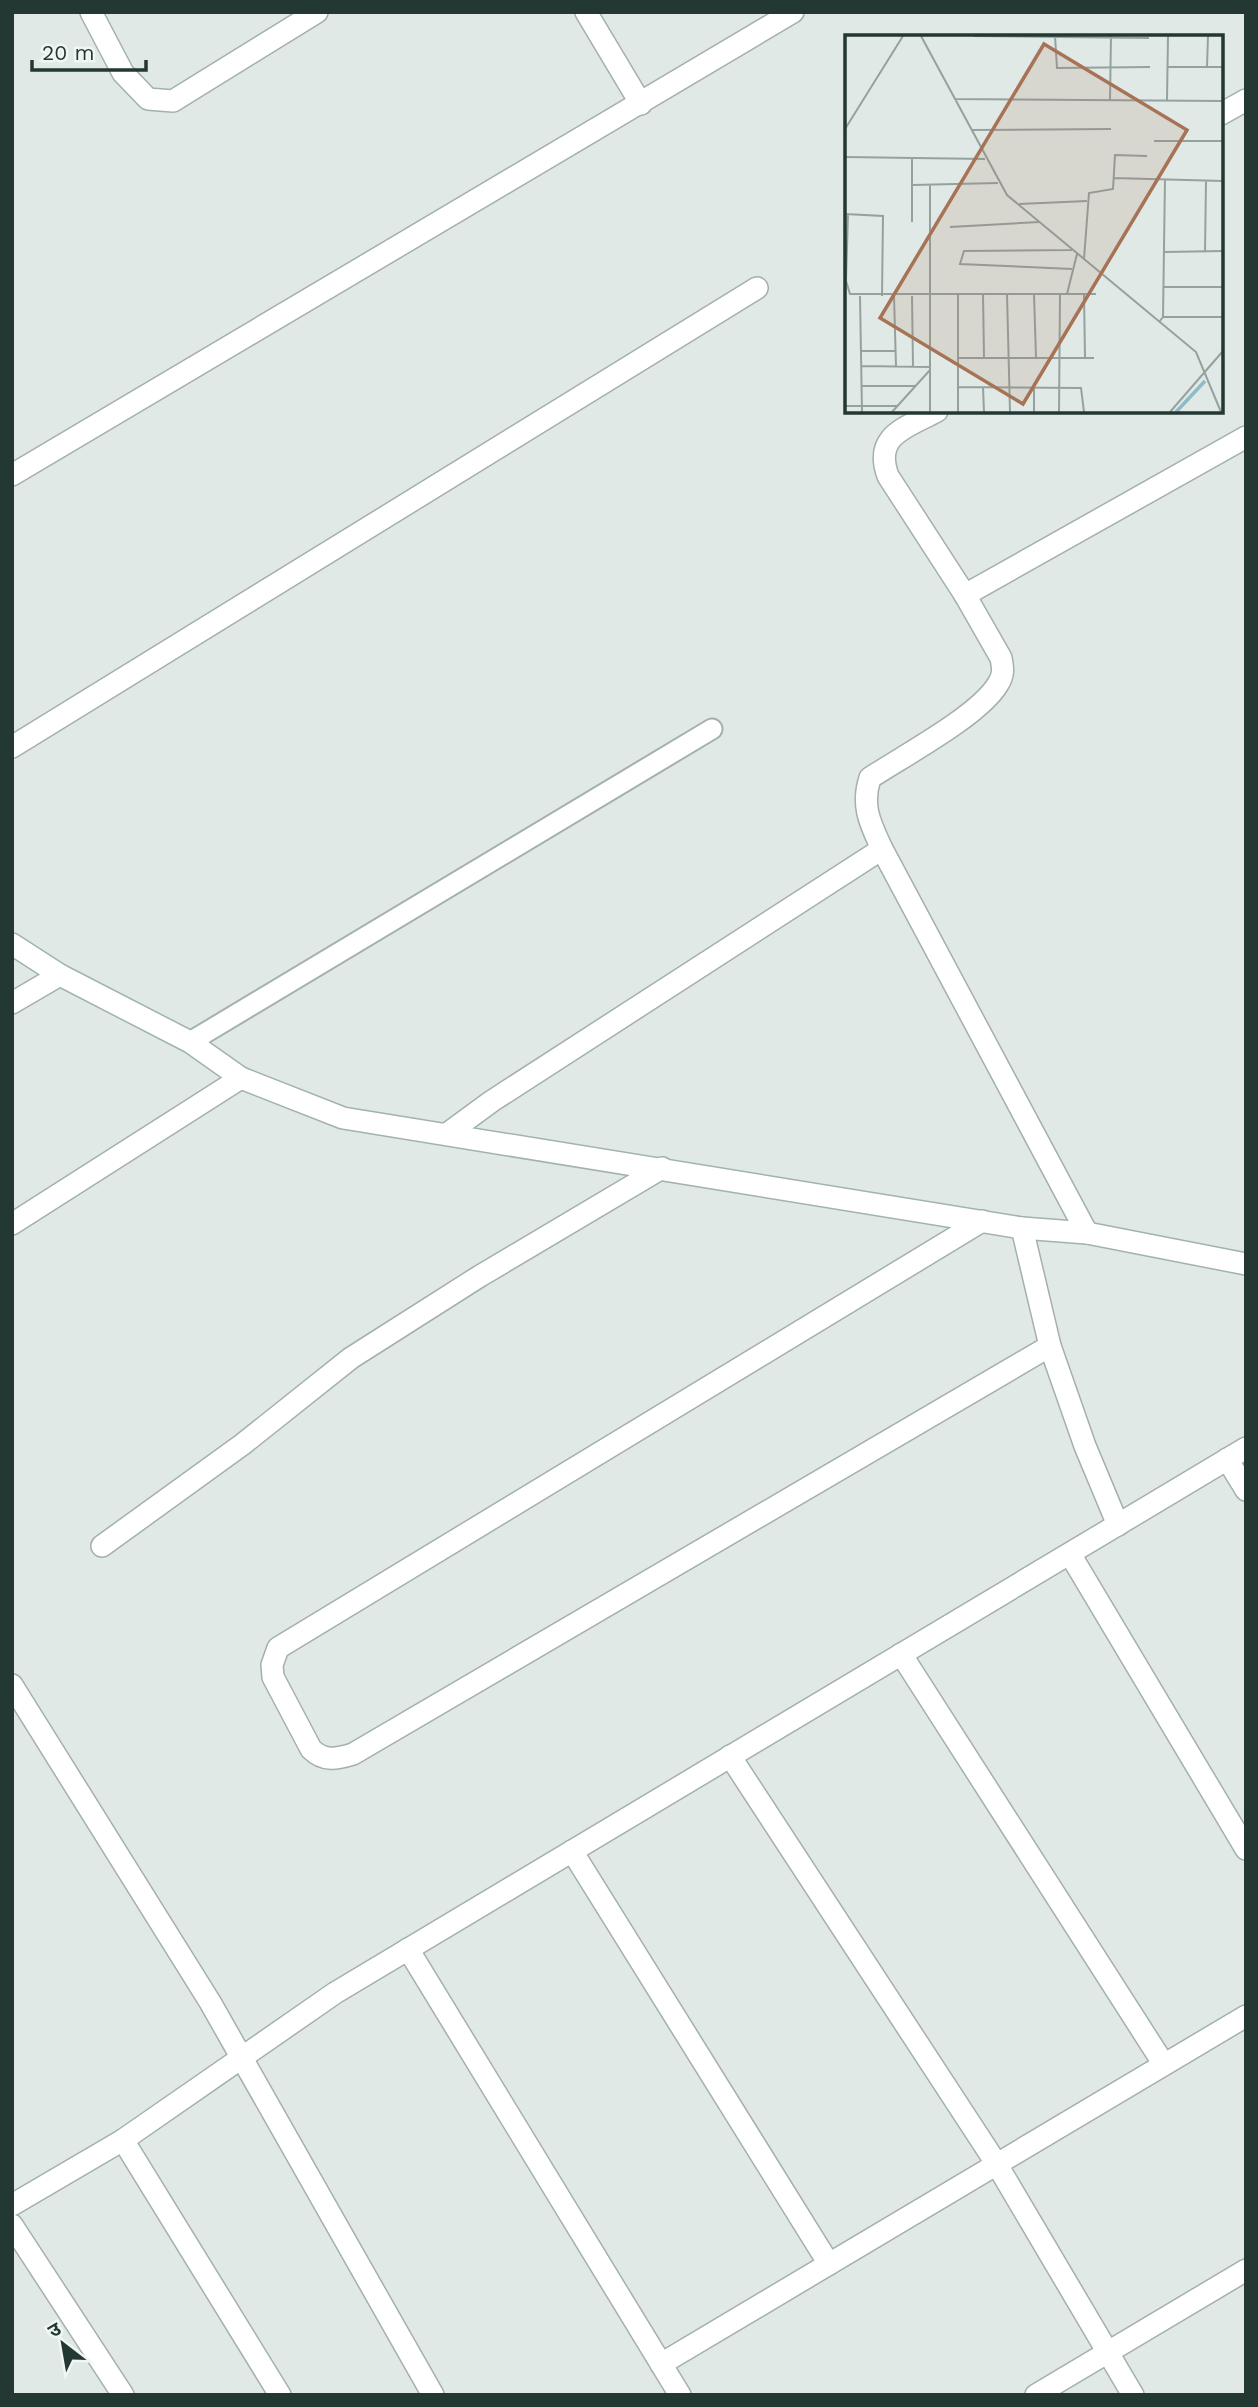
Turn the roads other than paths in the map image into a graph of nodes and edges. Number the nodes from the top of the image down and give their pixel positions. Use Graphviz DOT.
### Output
graph roads {
  1 [pos="91,12"];
  2 [pos="317,12"];
  3 [pos="586,12"];
  4 [pos="793,12"];
  5 [pos="1246,100"];
  6 [pos="640,104"];
  7 [pos="1223,113"];
  8 [pos="757,288"];
  9 [pos="933,413"];
  10 [pos="1246,437"];
  11 [pos="12,475"];
  12 [pos="965,595"];
  13 [pos="712,729"];
  14 [pos="12,747"];
  15 [pos="882,849"];
  16 [pos="12,944"];
  17 [pos="60,975"];
  18 [pos="12,1003"];
  19 [pos="190,1042"];
  20 [pos="241,1078"];
  21 [pos="447,1134"];
  22 [pos="662,1168"];
  23 [pos="982,1221"];
  24 [pos="12,1224"];
  25 [pos="1022,1228"];
  26 [pos="1087,1233"];
  27 [pos="1246,1264"];
  28 [pos="1050,1346"];
  29 [pos="1246,1448"];
  30 [pos="1227,1459"];
  31 [pos="1246,1490"];
  32 [pos="1118,1524"];
  33 [pos="102,1546"];
  34 [pos="1070,1554"];
  35 [pos="901,1654"];
  36 [pos="12,1685"];
  37 [pos="730,1756"];
  38 [pos="1246,1849"];
  39 [pos="572,1851"];
  40 [pos="408,1949"];
  41 [pos="1246,2016"];
  42 [pos="242,2057"];
  43 [pos="1163,2063"];
  44 [pos="122,2140"];
  45 [pos="996,2163"];
  46 [pos="12,2205"];
  47 [pos="12,2225"];
  48 [pos="829,2264"];
  49 [pos="1246,2270"];
  50 [pos="1107,2351"];
  51 [pos="661,2364"];
  52 [pos="123,2395"];
  53 [pos="281,2395"];
  54 [pos="433,2395"];
  55 [pos="680,2395"];
  56 [pos="1036,2395"];
  57 [pos="1133,2395"];
  1 -- 2 [label="street"];
  3 -- 6 [label="street"];
  4 -- 6 [label="street"];
  5 -- 7 [label="street"];
  6 -- 11 [label="street"];
  8 -- 14 [label="street"];
  9 -- 12 [label="street"];
  10 -- 12 [label="street"];
  12 -- 15 [label="street"];
  13 -- 19 [label="lane"];
  15 -- 21 [label="street"];
  15 -- 26 [label="street"];
  16 -- 17 [label="street"];
  17 -- 18 [label="street"];
  17 -- 19 [label="street"];
  19 -- 20 [label="street"];
  20 -- 21 [label="street"];
  20 -- 24 [label="street"];
  21 -- 22 [label="street"];
  22 -- 23 [label="street"];
  22 -- 33 [label="street"];
  23 -- 25 [label="street"];
  23 -- 28 [label="street"];
  25 -- 26 [label="street"];
  25 -- 28 [label="street"];
  26 -- 27 [label="street"];
  28 -- 32 [label="street"];
  29 -- 30 [label="street"];
  30 -- 31 [label="street"];
  30 -- 32 [label="street"];
  32 -- 34 [label="street"];
  34 -- 35 [label="street"];
  34 -- 38 [label="street"];
  35 -- 37 [label="street"];
  35 -- 43 [label="street"];
  36 -- 42 [label="street"];
  37 -- 39 [label="street"];
  37 -- 45 [label="street"];
  39 -- 40 [label="street"];
  39 -- 48 [label="street"];
  40 -- 42 [label="street"];
  40 -- 51 [label="street"];
  41 -- 43 [label="street"];
  42 -- 44 [label="street"];
  42 -- 54 [label="street"];
  43 -- 45 [label="street"];
  44 -- 46 [label="street"];
  44 -- 53 [label="street"];
  45 -- 48 [label="street"];
  45 -- 50 [label="street"];
  47 -- 52 [label="street"];
  48 -- 51 [label="street"];
  49 -- 50 [label="street"];
  50 -- 56 [label="street"];
  50 -- 57 [label="street"];
  51 -- 55 [label="street"];
}
